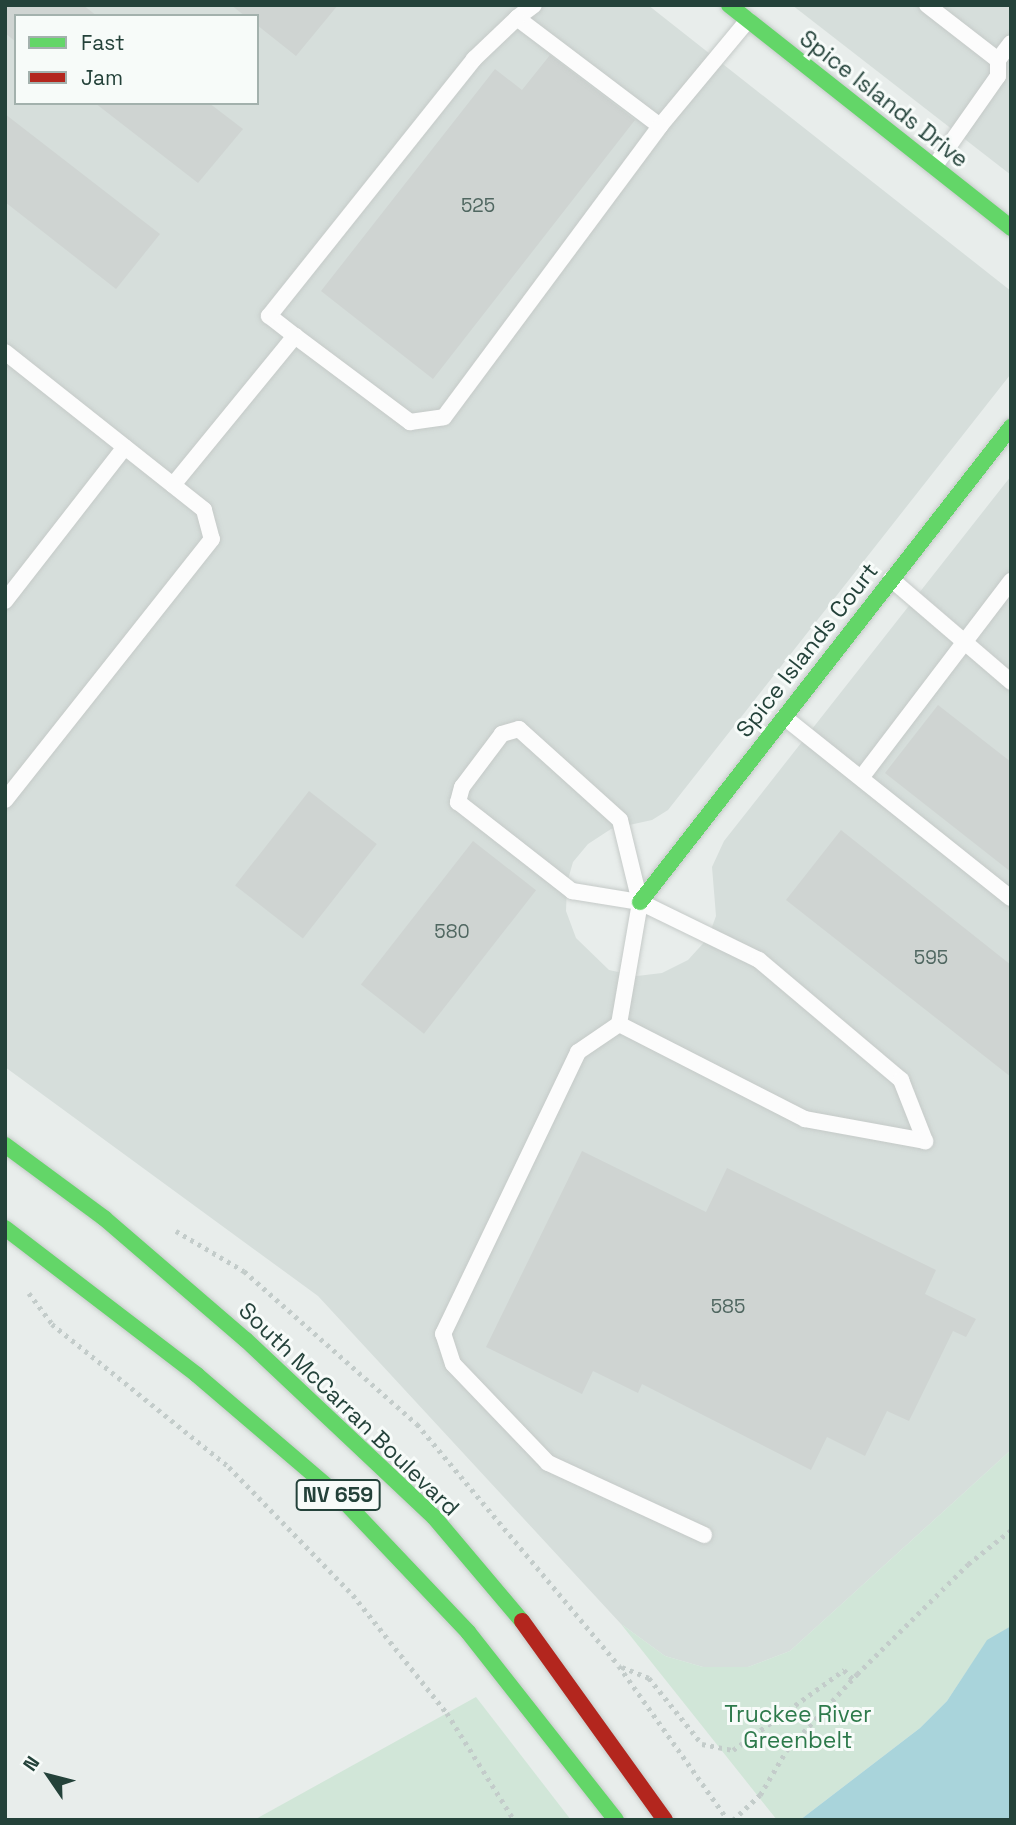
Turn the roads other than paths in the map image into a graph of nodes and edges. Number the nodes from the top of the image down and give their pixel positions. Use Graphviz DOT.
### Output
graph roads {
  1 [pos="534,5"];
  2 [pos="729,5"];
  3 [pos="927,5"];
  4 [pos="517,18"];
  5 [pos="748,20"];
  6 [pos="1011,43"];
  7 [pos="999,60"];
  8 [pos="660,126"];
  9 [pos="934,167"];
  10 [pos="1011,228"];
  11 [pos="295,336"];
  12 [pos="6,353"];
  13 [pos="1011,427"];
  14 [pos="125,447"];
  15 [pos="173,485"];
  16 [pos="891,579"];
  17 [pos="1011,581"];
  18 [pos="5,601"];
  19 [pos="963,642"];
  20 [pos="1011,682"];
  21 [pos="784,717"];
  22 [pos="861,778"];
  23 [pos="5,800"];
  24 [pos="1011,898"];
  25 [pos="639,902"];
  26 [pos="619,1024"];
  27 [pos="5,1144"];
  28 [pos="5,1227"];
  29 [pos="704,1535"];
  30 [pos="616,1820"];
  31 [pos="665,1820"];
  1 -- 4 [label="lane"];
  2 -- 5 [label="main road, Spice Islands Drive"];
  3 -- 7 [label="lane"];
  4 -- 8 [label="lane"];
  4 -- 11 [label="lane"];
  5 -- 8 [label="lane"];
  5 -- 9 [label="main road, Spice Islands Drive"];
  6 -- 7 [label="lane"];
  7 -- 9 [label="lane"];
  8 -- 11 [label="lane"];
  9 -- 10 [label="main road, Spice Islands Drive"];
  11 -- 15 [label="lane"];
  12 -- 14 [label="lane"];
  13 -- 16 [label="main road, Spice Islands Court"];
  14 -- 15 [label="lane"];
  14 -- 18 [label="lane"];
  15 -- 23 [label="lane"];
  16 -- 19 [label="lane"];
  16 -- 21 [label="main road, Spice Islands Court"];
  17 -- 19 [label="lane"];
  19 -- 20 [label="lane"];
  19 -- 22 [label="lane"];
  21 -- 22 [label="lane"];
  21 -- 25 [label="main road, Spice Islands Court"];
  22 -- 24 [label="lane"];
  25 -- 25 [label="lane"];
  25 -- 26 [label="lane"];
  25 -- 26 [label="lane"];
  26 -- 29 [label="lane"];
  27 -- 31 [label="main road, South McCarran Boulevard / NV 659"];
  28 -- 30 [label="main road, NV 659"];
}
